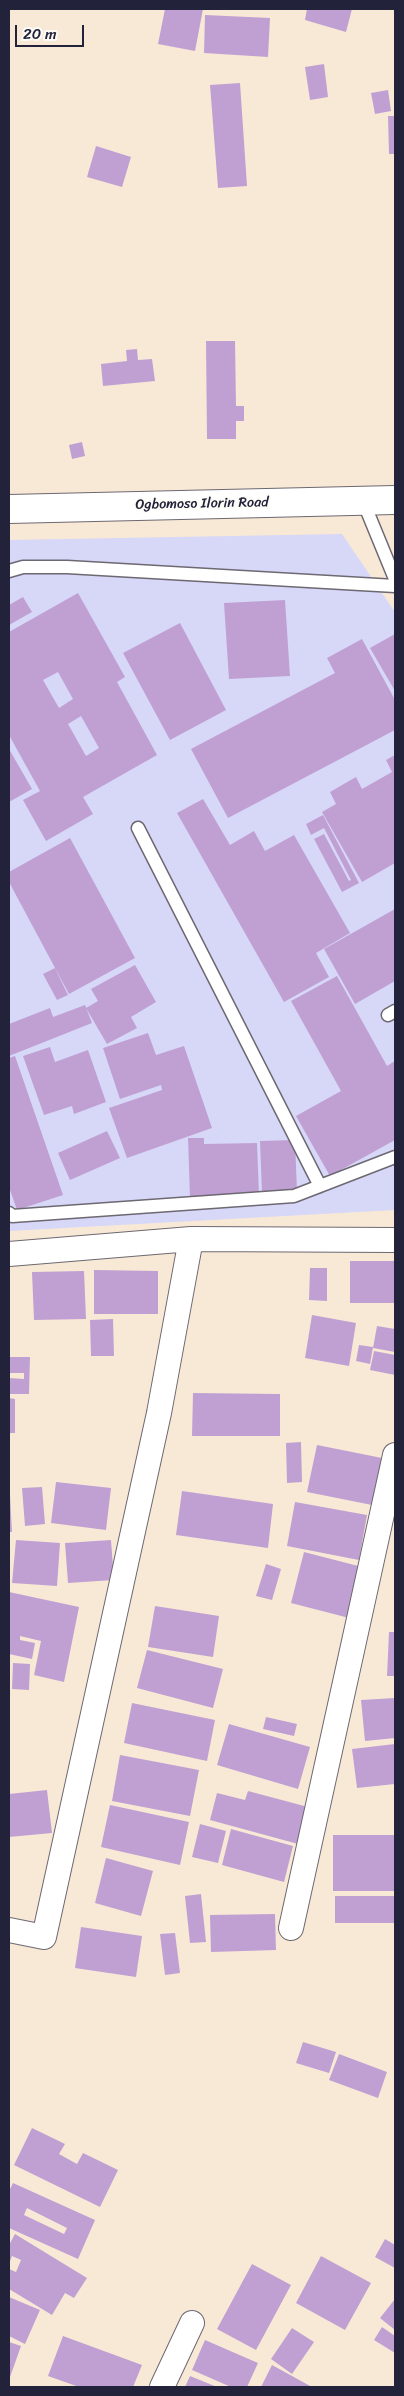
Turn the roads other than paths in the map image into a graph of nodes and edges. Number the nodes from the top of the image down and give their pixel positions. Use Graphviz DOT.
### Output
graph roads {
  1 [pos="363,500"];
  2 [pos="395,500"];
  3 [pos="9,509"];
  4 [pos="9,570"];
  5 [pos="395,579"];
  6 [pos="395,586"];
  7 [pos="138,828"];
  8 [pos="395,1156"];
  9 [pos="320,1186"];
  10 [pos="9,1214"];
  11 [pos="191,1240"];
  12 [pos="395,1240"];
  13 [pos="9,1254"];
  14 [pos="395,1455"];
  15 [pos="291,1928"];
  16 [pos="9,1930"];
  17 [pos="192,2323"];
  18 [pos="162,2387"];
  1 -- 2 [label="highway, Ogbomoso Ilorin Road"];
  1 -- 3 [label="highway, Ogbomoso Ilorin Road"];
  1 -- 5 [label="lane"];
  4 -- 6 [label="lane"];
  7 -- 9 [label="lane"];
  8 -- 9 [label="lane"];
  9 -- 10 [label="lane"];
  11 -- 12 [label="street"];
  11 -- 13 [label="street"];
  11 -- 16 [label="street"];
  14 -- 15 [label="street"];
  17 -- 18 [label="street"];
}
